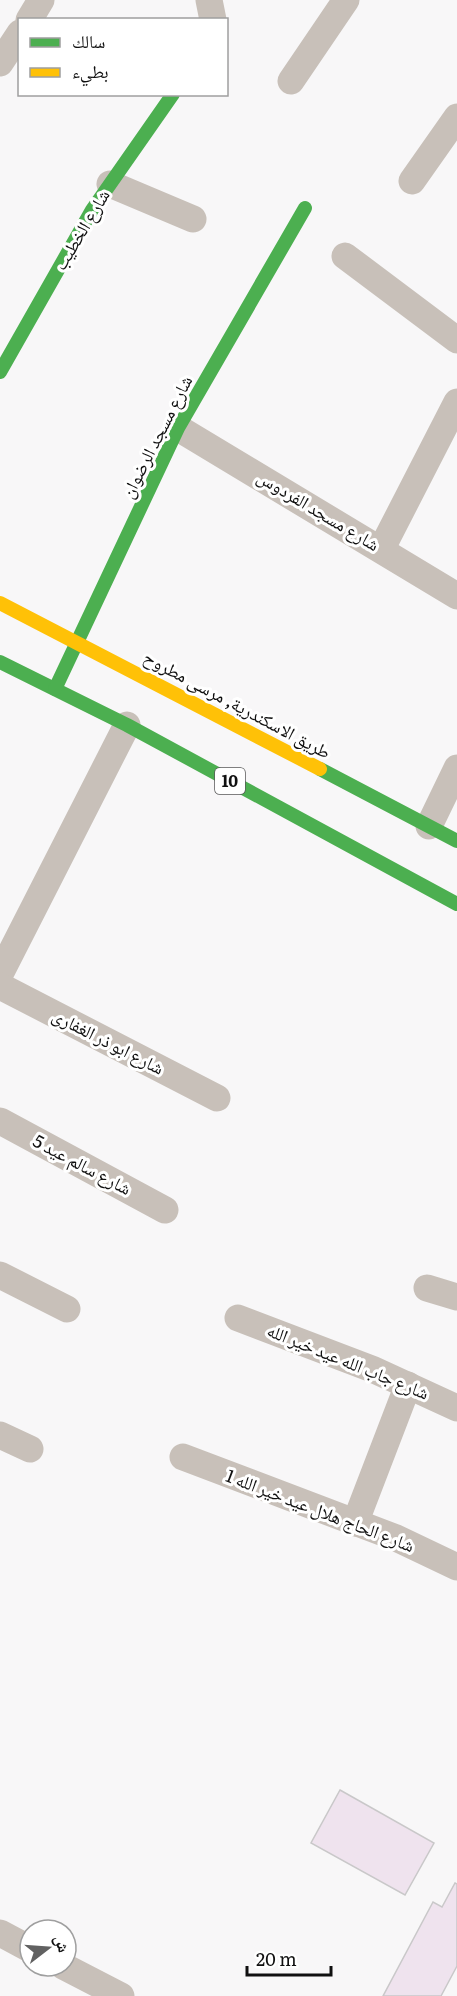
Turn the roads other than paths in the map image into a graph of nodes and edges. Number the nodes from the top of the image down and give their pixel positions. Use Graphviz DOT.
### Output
graph roads {
  1 [pos="41,0"];
  2 [pos="209,0"];
  3 [pos="346,0"];
  4 [pos="29,18"];
  5 [pos="213,18"];
  6 [pos="18,36"];
  7 [pos="0,63"];
  8 [pos="291,81"];
  9 [pos="172,96"];
  10 [pos="457,117"];
  11 [pos="412,181"];
  12 [pos="110,184"];
  13 [pos="305,208"];
  14 [pos="193,219"];
  15 [pos="345,256"];
  16 [pos="457,340"];
  17 [pos="0,372"];
  18 [pos="453,418"];
  19 [pos="178,428"];
  20 [pos="382,548"];
  21 [pos="457,596"];
  22 [pos="0,603"];
  23 [pos="76,641"];
  24 [pos="0,662"];
  25 [pos="55,689"];
  26 [pos="127,725"];
  27 [pos="457,768"];
  28 [pos="429,826"];
  29 [pos="457,841"];
  30 [pos="457,904"];
  31 [pos="0,974"];
  32 [pos="0,986"];
  33 [pos="217,1098"];
  34 [pos="0,1121"];
  35 [pos="165,1210"];
  36 [pos="0,1275"];
  37 [pos="427,1288"];
  38 [pos="457,1298"];
  39 [pos="67,1309"];
  40 [pos="238,1318"];
  41 [pos="408,1385"];
  42 [pos="457,1408"];
  43 [pos="0,1435"];
  44 [pos="30,1449"];
  45 [pos="183,1457"];
  46 [pos="356,1523"];
  47 [pos="457,1567"];
  48 [pos="0,1934"];
  49 [pos="18,1943"];
  50 [pos="78,1974"];
  51 [pos="121,1996"];
  1 -- 4 [label="street"];
  2 -- 5 [label="street"];
  3 -- 8 [label="street"];
  6 -- 7 [label="street"];
  9 -- 12 [label="main road, شارع الخطيب"];
  10 -- 11 [label="street"];
  12 -- 14 [label="street"];
  12 -- 17 [label="main road, شارع الخطيب"];
  13 -- 19 [label="main road, شارع مسجد الرضوان"];
  15 -- 16 [label="street"];
  18 -- 20 [label="street"];
  19 -- 20 [label="street, شارع مسجد الفردوس"];
  19 -- 23 [label="main road, شارع مسجد الرضوان"];
  20 -- 21 [label="street, شارع مسجد الفردوس"];
  22 -- 23 [label="main road, طريق الاسكندرية, مرسى مطروح"];
  23 -- 25 [label="main road, شارع مسجد الرضوان"];
  23 -- 28 [label="main road, طريق الاسكندرية, مرسى مطروح"];
  24 -- 25 [label="main road, 10"];
  25 -- 26 [label="main road, 10"];
  26 -- 30 [label="main road, 10"];
  26 -- 31 [label="street"];
  27 -- 28 [label="street"];
  28 -- 29 [label="main road, طريق الاسكندرية, مرسى مطروح"];
  32 -- 33 [label="street, شارع ابو ذر الغفارى"];
  34 -- 35 [label="street, شارع سالم عيد 5"];
  36 -- 39 [label="street"];
  37 -- 38 [label="street"];
  40 -- 41 [label="street, شارع جاب الله عيد خير الله"];
  41 -- 42 [label="street, شارع جاب الله عيد خير الله"];
  41 -- 46 [label="street"];
  43 -- 44 [label="street"];
  45 -- 46 [label="street, شارع الحاج هلال عيد خير الله 1"];
  46 -- 47 [label="street, شارع الحاج هلال عيد خير الله 1"];
  48 -- 49 [label="street"];
  50 -- 51 [label="street"];
}
